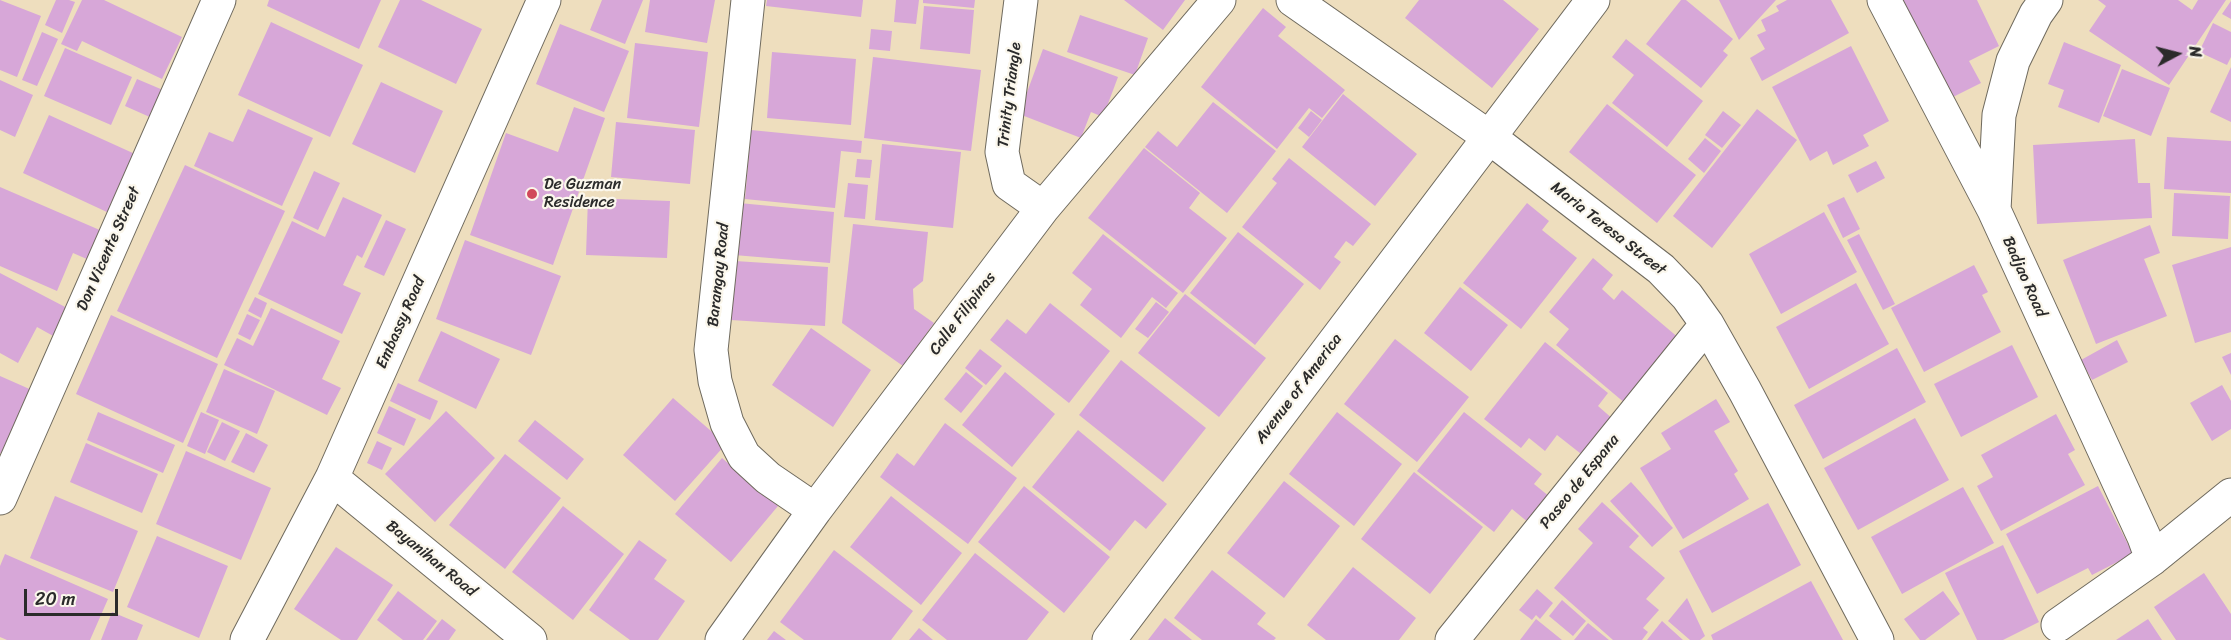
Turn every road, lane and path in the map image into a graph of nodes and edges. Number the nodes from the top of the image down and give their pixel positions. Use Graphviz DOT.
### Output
graph roads {
  1 [pos="219,0"];
  2 [pos="544,0"];
  3 [pos="747,0"];
  4 [pos="1021,0"];
  5 [pos="1219,0"];
  6 [pos="1293,0"];
  7 [pos="1593,0"];
  8 [pos="1884,0"];
  9 [pos="2046,0"];
  10 [pos="1490,137"];
  11 [pos="1043,208"];
  12 [pos="1994,210"];
  13 [pos="1707,324"];
  14 [pos="332,478"];
  15 [pos="2231,495"];
  16 [pos="0,498"];
  17 [pos="815,510"];
  18 [pos="2152,559"];
  19 [pos="2058,625"];
  20 [pos="247,640"];
  21 [pos="530,640"];
  22 [pos="722,640"];
  23 [pos="1109,640"];
  24 [pos="1452,640"];
  25 [pos="1877,640"];
  1 -- 16 [label="street, Don Vicente Street"];
  2 -- 14 [label="street, Embassy Road"];
  3 -- 17 [label="street, Barangay Road"];
  4 -- 11 [label="street, Trinity Triangle"];
  5 -- 11 [label="street, Calle Filipinas"];
  6 -- 10 [label="street, Maria Teresa Street"];
  7 -- 10 [label="street, Avenue of America"];
  8 -- 12 [label="street, Badjao Road"];
  9 -- 12 [label="street"];
  10 -- 13 [label="street, Maria Teresa Street"];
  10 -- 23 [label="street, Avenue of America"];
  11 -- 17 [label="street, Calle Filipinas"];
  12 -- 18 [label="street, Badjao Road"];
  13 -- 24 [label="street, Paseo de Espana"];
  13 -- 25 [label="street, Maria Teresa Street"];
  14 -- 20 [label="street, Embassy Road"];
  14 -- 21 [label="street, Bayanihan Road"];
  15 -- 18 [label="street"];
  17 -- 22 [label="street, Calle Filipinas"];
  18 -- 19 [label="street"];
}
